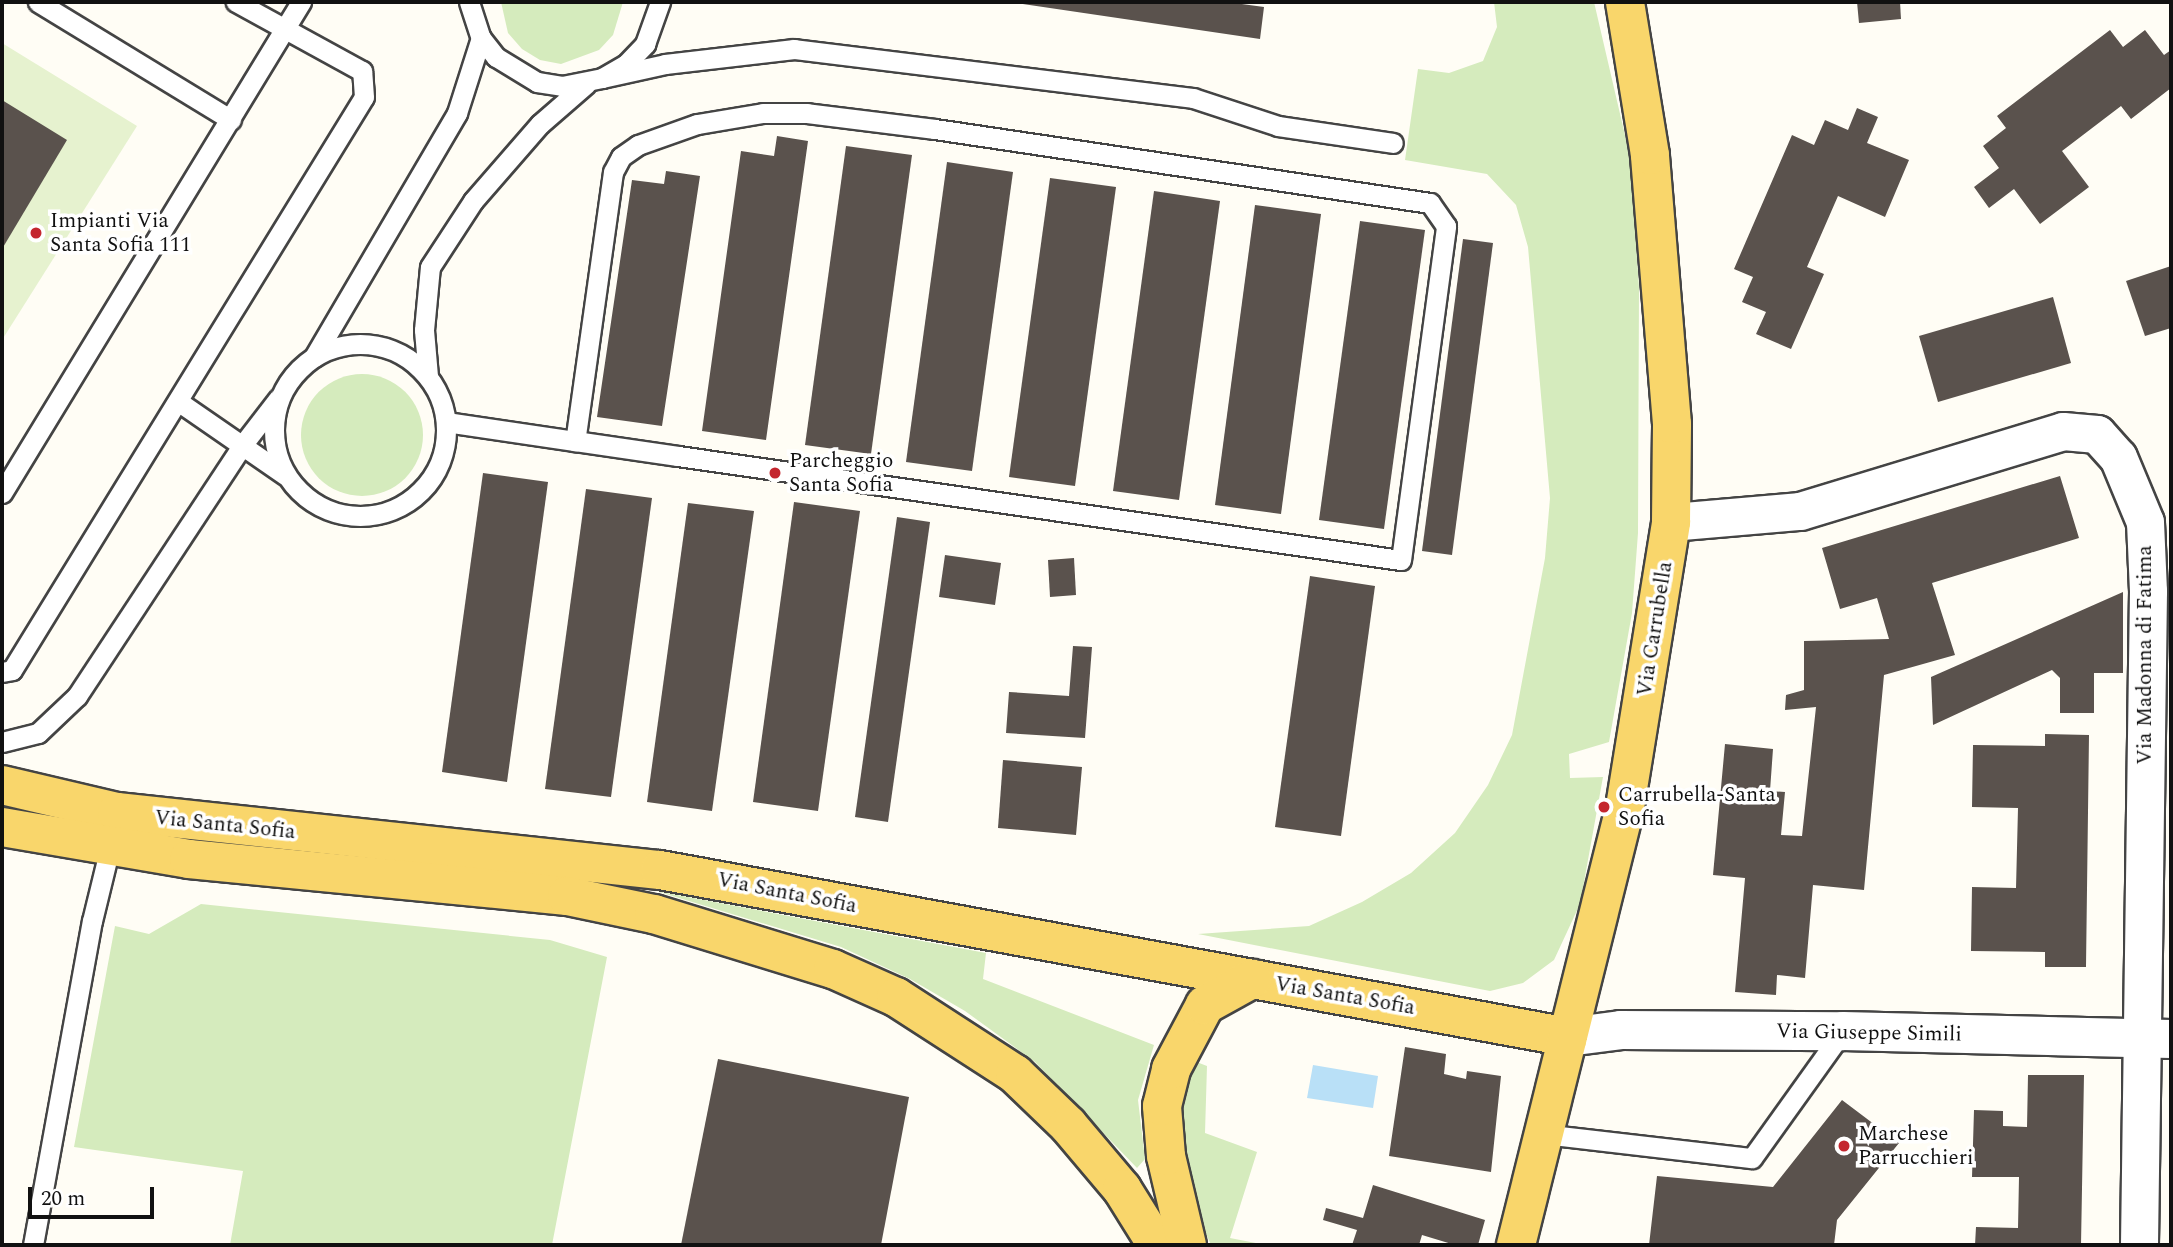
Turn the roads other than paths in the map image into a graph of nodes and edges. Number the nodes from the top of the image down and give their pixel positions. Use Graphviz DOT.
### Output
graph roads {
  1 [pos="38,2"];
  2 [pos="236,2"];
  3 [pos="301,2"];
  4 [pos="456,2"];
  5 [pos="660,2"];
  6 [pos="1625,2"];
  7 [pos="471,10"];
  8 [pos="285,32"];
  9 [pos="481,38"];
  10 [pos="594,81"];
  11 [pos="231,120"];
  12 [pos="1393,143"];
  13 [pos="314,357"];
  14 [pos="428,376"];
  15 [pos="282,393"];
  16 [pos="179,402"];
  17 [pos="446,422"];
  18 [pos="575,441"];
  19 [pos="244,443"];
  20 [pos="290,481"];
  21 [pos="2,493"];
  22 [pos="1671,523"];
  23 [pos="2,672"];
  24 [pos="2,742"];
  25 [pos="2,786"];
  26 [pos="2,827"];
  27 [pos="110,848"];
  28 [pos="1252,979"];
  29 [pos="1843,1031"];
  30 [pos="1567,1037"];
  31 [pos="2156,1039"];
  32 [pos="1542,1134"];
  33 [pos="33,1245"];
  34 [pos="1157,1245"];
  35 [pos="1187,1245"];
  36 [pos="1517,1245"];
  37 [pos="2139,1245"];
  1 -- 11 [label="lane"];
  2 -- 8 [label="lane"];
  3 -- 8 [label="lane"];
  4 -- 7 [label="lane"];
  5 -- 10 [label="lane"];
  6 -- 22 [label="main road, Via Carrubella"];
  7 -- 9 [label="lane"];
  8 -- 11 [label="lane"];
  8 -- 16 [label="lane"];
  9 -- 10 [label="lane"];
  9 -- 13 [label="lane"];
  10 -- 12 [label="lane"];
  10 -- 14 [label="lane"];
  11 -- 21 [label="lane"];
  13 -- 14 [label="lane"];
  13 -- 15 [label="lane"];
  14 -- 17 [label="lane"];
  15 -- 19 [label="lane"];
  15 -- 20 [label="lane"];
  16 -- 19 [label="lane"];
  16 -- 23 [label="lane"];
  17 -- 18 [label="lane"];
  17 -- 20 [label="lane"];
  18 -- 18 [label="lane"];
  19 -- 20 [label="lane"];
  19 -- 24 [label="lane"];
  22 -- 30 [label="main road, Via Carrubella"];
  22 -- 31 [label="street, Via Madonna di Fatima"];
  25 -- 28 [label="main road, Via Santa Sofia"];
  26 -- 27 [label="main road, Via Santa Sofia"];
  27 -- 33 [label="lane"];
  27 -- 34 [label="main road, Via Santa Sofia"];
  28 -- 30 [label="main road, Via Santa Sofia"];
  28 -- 35 [label="main road"];
  29 -- 30 [label="street, Via Giuseppe Simili"];
  29 -- 31 [label="street, Via Giuseppe Simili"];
  29 -- 32 [label="lane"];
  30 -- 32 [label="main road, Via Carrubella"];
  31 -- 37 [label="street, Via Madonna di Fatima"];
  32 -- 36 [label="main road, Via Carrubella"];
}
